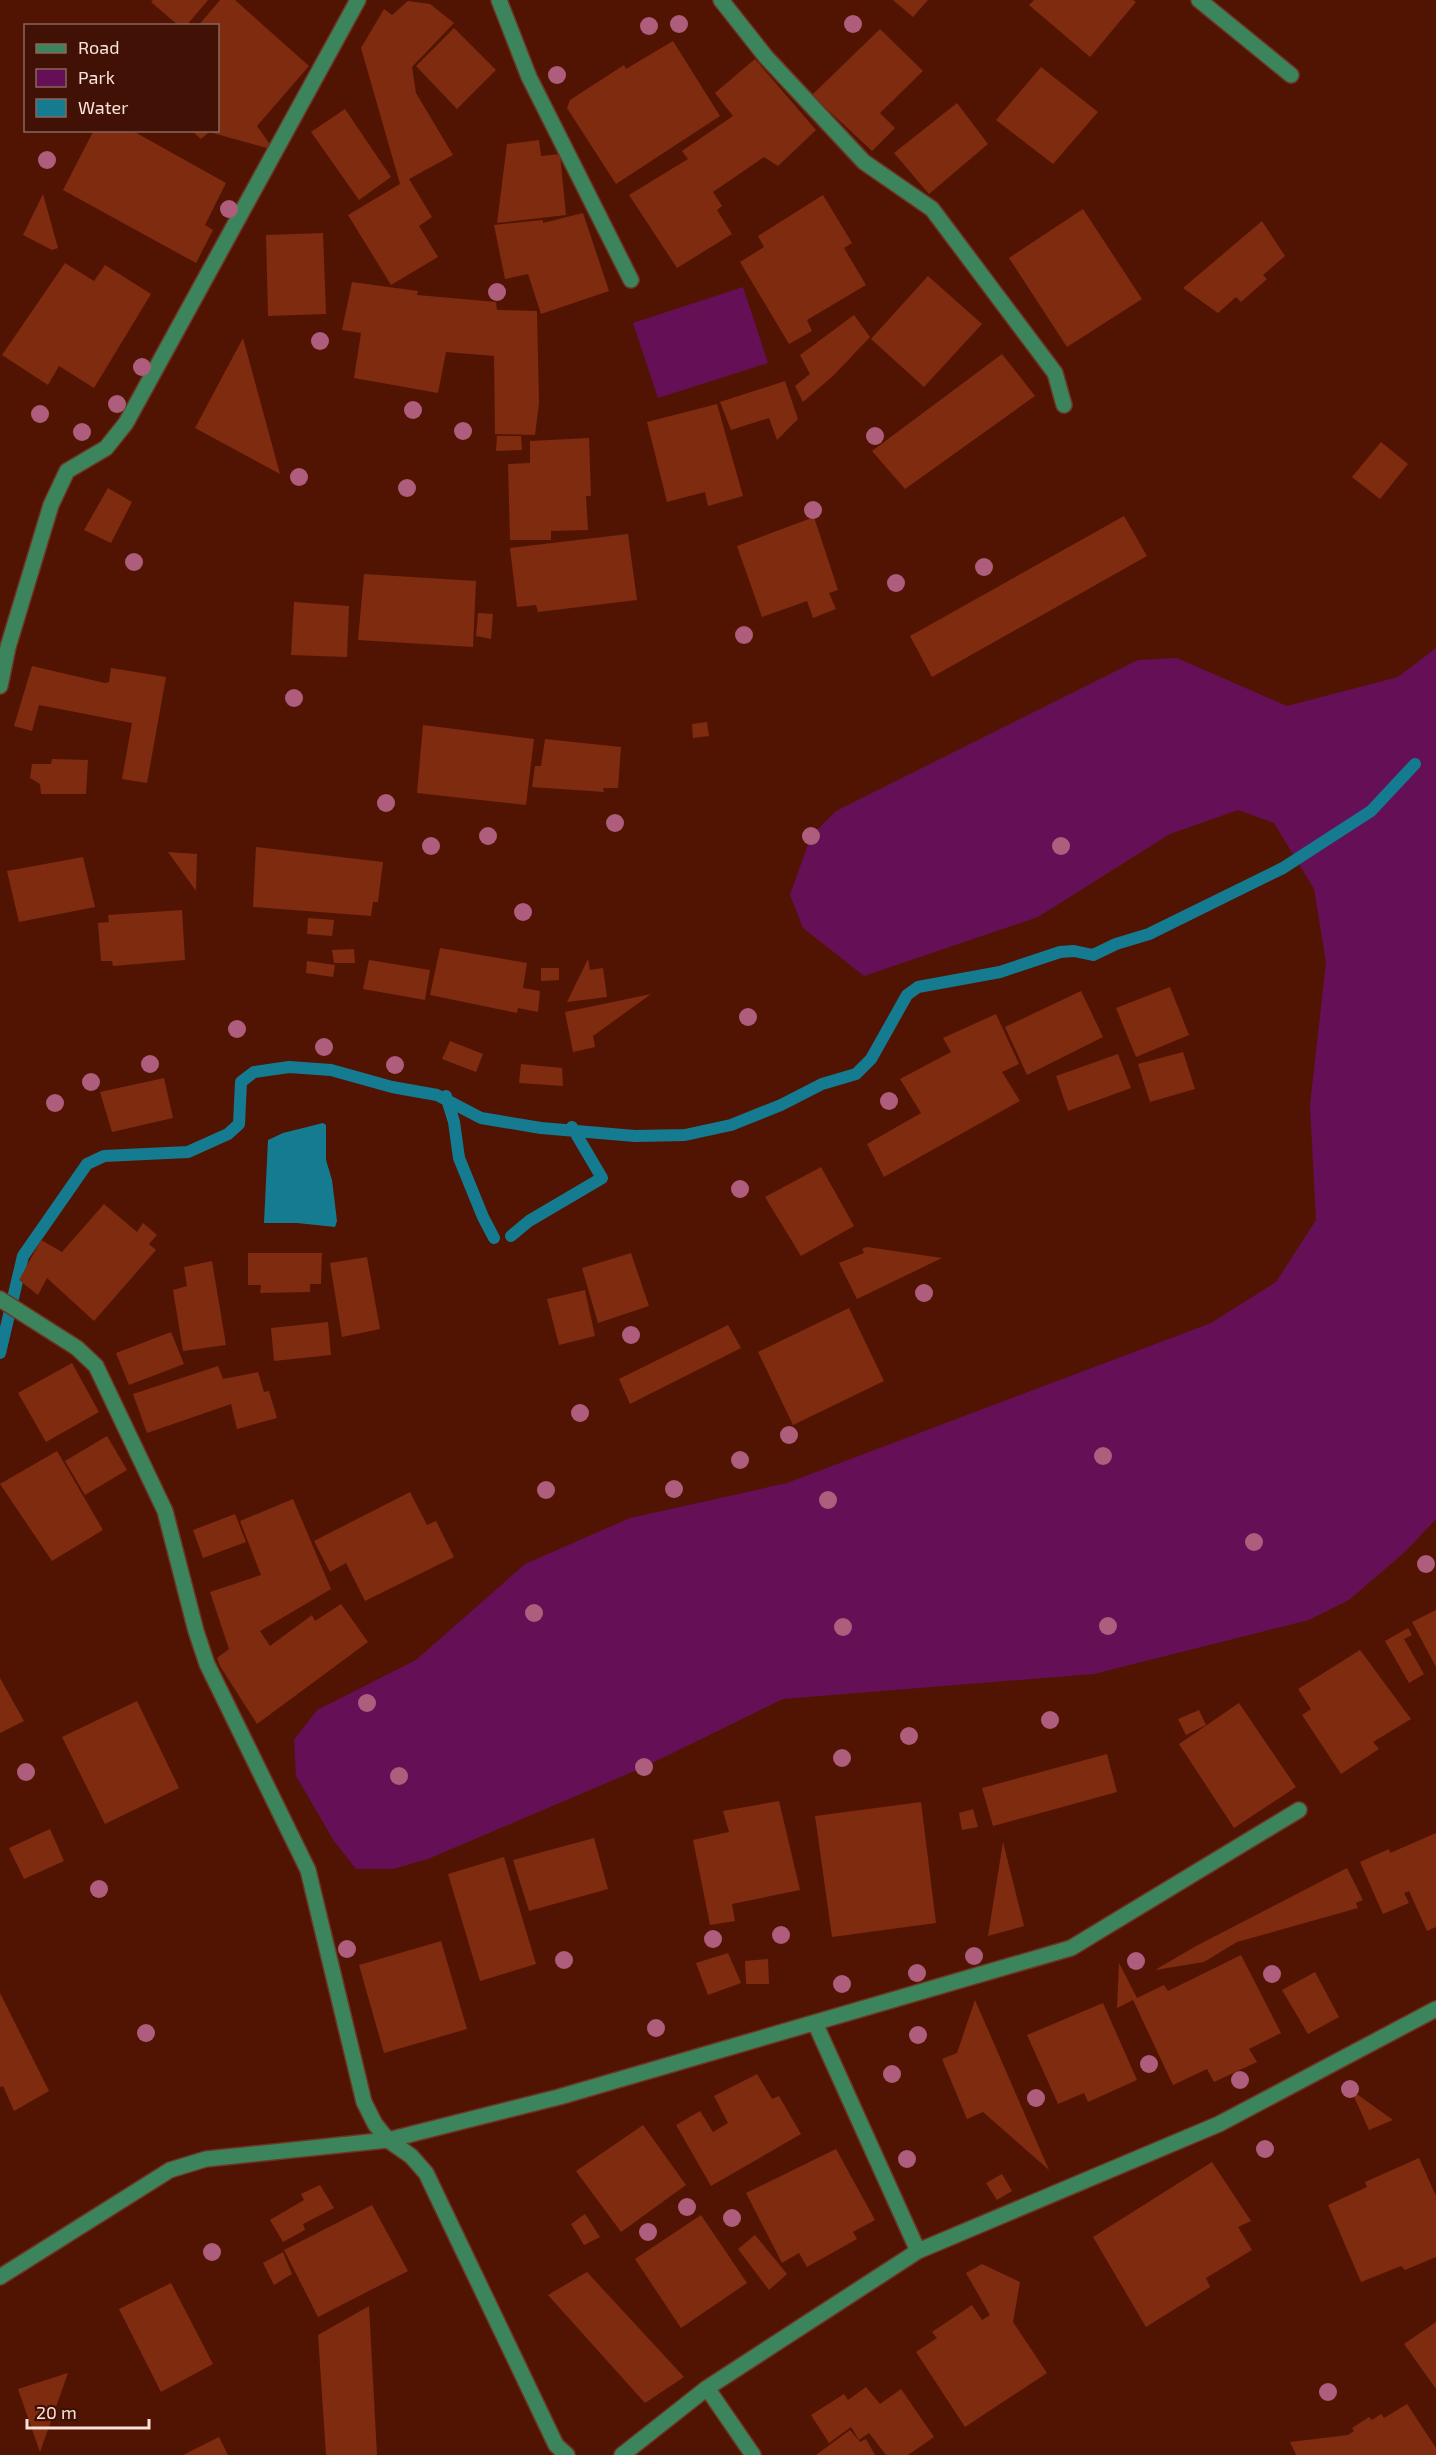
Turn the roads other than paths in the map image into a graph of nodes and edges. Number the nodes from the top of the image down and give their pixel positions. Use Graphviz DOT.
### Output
graph roads {
  1 [pos="358,0"];
  2 [pos="499,0"];
  3 [pos="721,0"];
  4 [pos="1199,0"];
  5 [pos="1291,75"];
  6 [pos="632,280"];
  7 [pos="1064,405"];
  8 [pos="0,686"];
  9 [pos="0,1299"];
  10 [pos="1299,1810"];
  11 [pos="1436,2009"];
  12 [pos="815,2023"];
  13 [pos="388,2140"];
  14 [pos="918,2251"];
  15 [pos="0,2277"];
  16 [pos="707,2388"];
  17 [pos="567,2455"];
  18 [pos="622,2455"];
  19 [pos="753,2455"];
  1 -- 8 [label="street"];
  2 -- 6 [label="street"];
  3 -- 7 [label="street"];
  4 -- 5 [label="street"];
  9 -- 13 [label="street"];
  10 -- 12 [label="street"];
  11 -- 14 [label="street"];
  12 -- 13 [label="street"];
  12 -- 14 [label="street"];
  13 -- 15 [label="street"];
  13 -- 17 [label="street"];
  14 -- 16 [label="street"];
  16 -- 18 [label="street"];
  16 -- 19 [label="street"];
}
